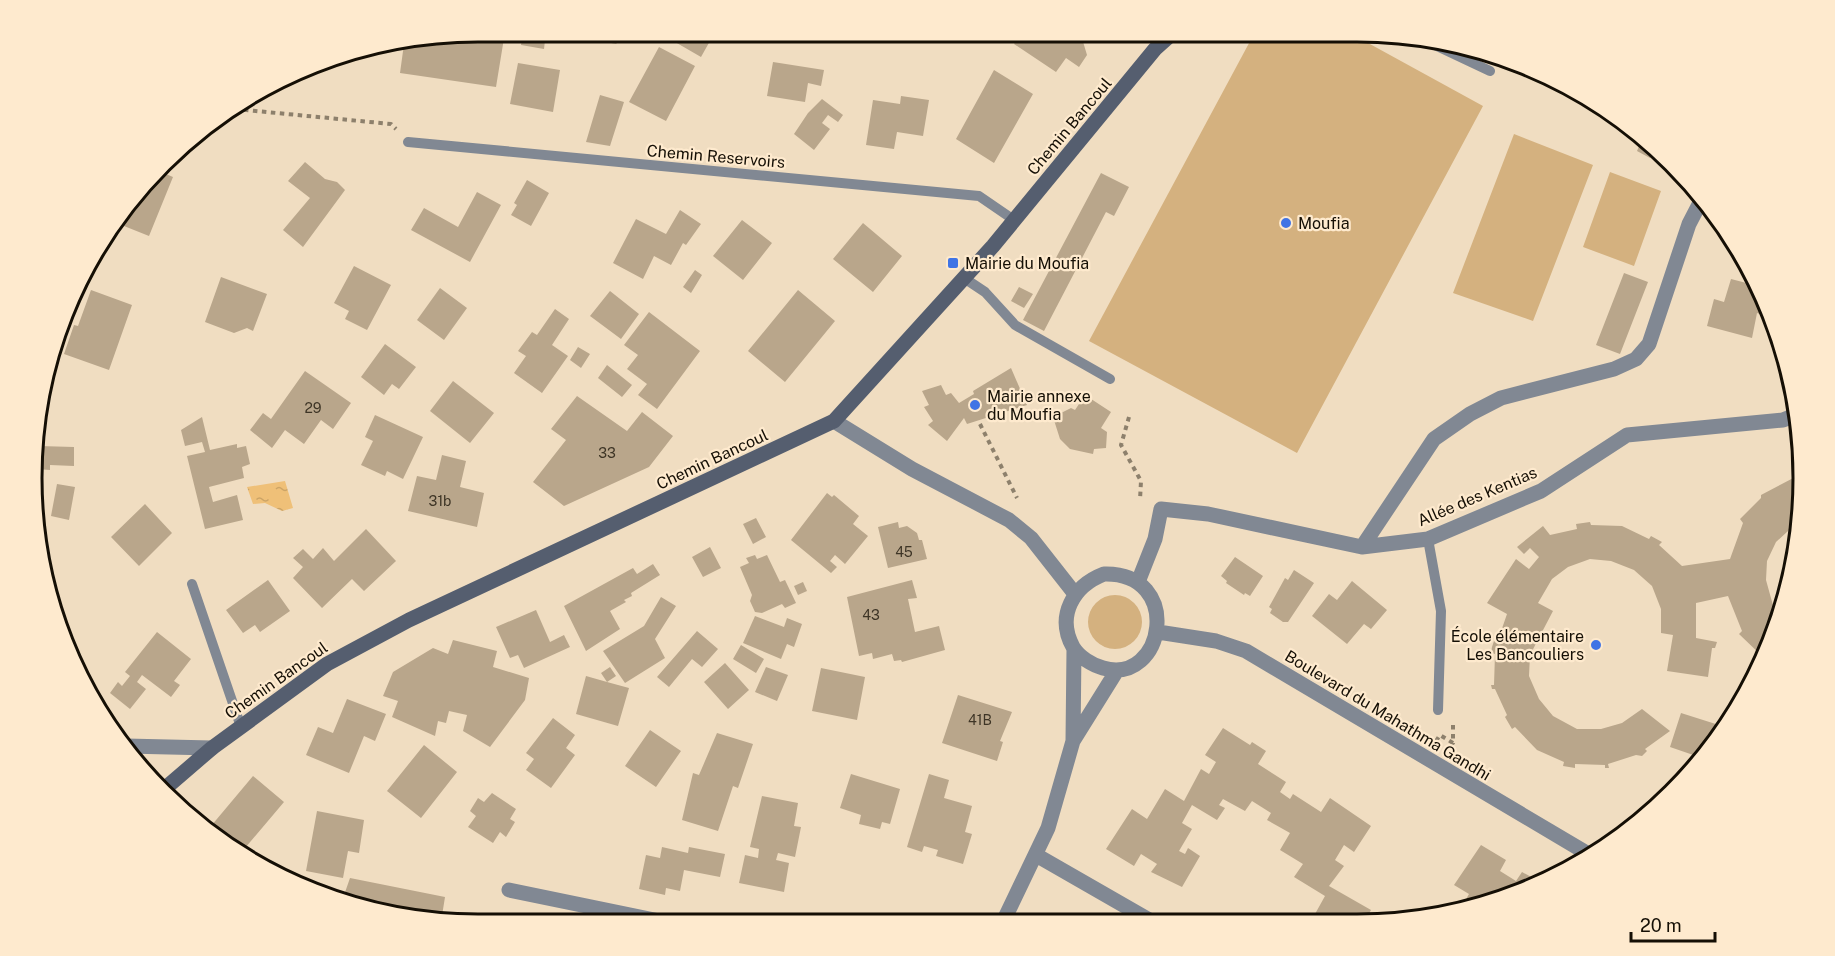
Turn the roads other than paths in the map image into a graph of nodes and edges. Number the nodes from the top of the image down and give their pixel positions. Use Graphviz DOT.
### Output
graph roads {
  1 [pos="1163,42"];
  2 [pos="1449,52"];
  3 [pos="1490,71"];
  4 [pos="408,142"];
  5 [pos="1698,206"];
  6 [pos="1014,220"];
  7 [pos="964,278"];
  8 [pos="1110,379"];
  9 [pos="1789,418"];
  10 [pos="834,421"];
  11 [pos="1428,539"];
  12 [pos="1362,547"];
  13 [pos="1138,582"];
  14 [pos="192,584"];
  15 [pos="1076,594"];
  16 [pos="1158,632"];
  17 [pos="1074,649"];
  18 [pos="1116,672"];
  19 [pos="1438,710"];
  20 [pos="241,727"];
  21 [pos="1073,741"];
  22 [pos="135,746"];
  23 [pos="212,748"];
  24 [pos="169,785"];
  25 [pos="1583,851"];
  26 [pos="1036,855"];
  27 [pos="510,890"];
  28 [pos="626,914"];
  29 [pos="1007,914"];
  30 [pos="1139,914"];
  1 -- 6 [label="main road, Chemin Bancoul"];
  2 -- 3 [label="lane"];
  4 -- 6 [label="lane, Chemin Reservoirs"];
  5 -- 12 [label="street"];
  6 -- 7 [label="main road, Chemin Bancoul"];
  7 -- 8 [label="lane"];
  7 -- 10 [label="main road, Chemin Bancoul"];
  9 -- 11 [label="street, Allée des Kentias"];
  10 -- 15 [label="street"];
  10 -- 20 [label="main road, Chemin Bancoul"];
  11 -- 12 [label="street, Allée des Kentias"];
  11 -- 19 [label="lane"];
  12 -- 13 [label="street, Allée des Kentias"];
  13 -- 15 [label="street"];
  13 -- 16 [label="street"];
  14 -- 20 [label="lane"];
  15 -- 17 [label="street"];
  16 -- 18 [label="street"];
  16 -- 25 [label="street, Boulevard du Mahathma Gandhi"];
  17 -- 18 [label="street"];
  17 -- 21 [label="street"];
  18 -- 21 [label="street"];
  20 -- 23 [label="main road, Chemin Bancoul"];
  21 -- 26 [label="street"];
  22 -- 23 [label="street"];
  23 -- 24 [label="main road, Chemin Bancoul"];
  26 -- 29 [label="street"];
  26 -- 30 [label="street"];
  27 -- 28 [label="street"];
}
